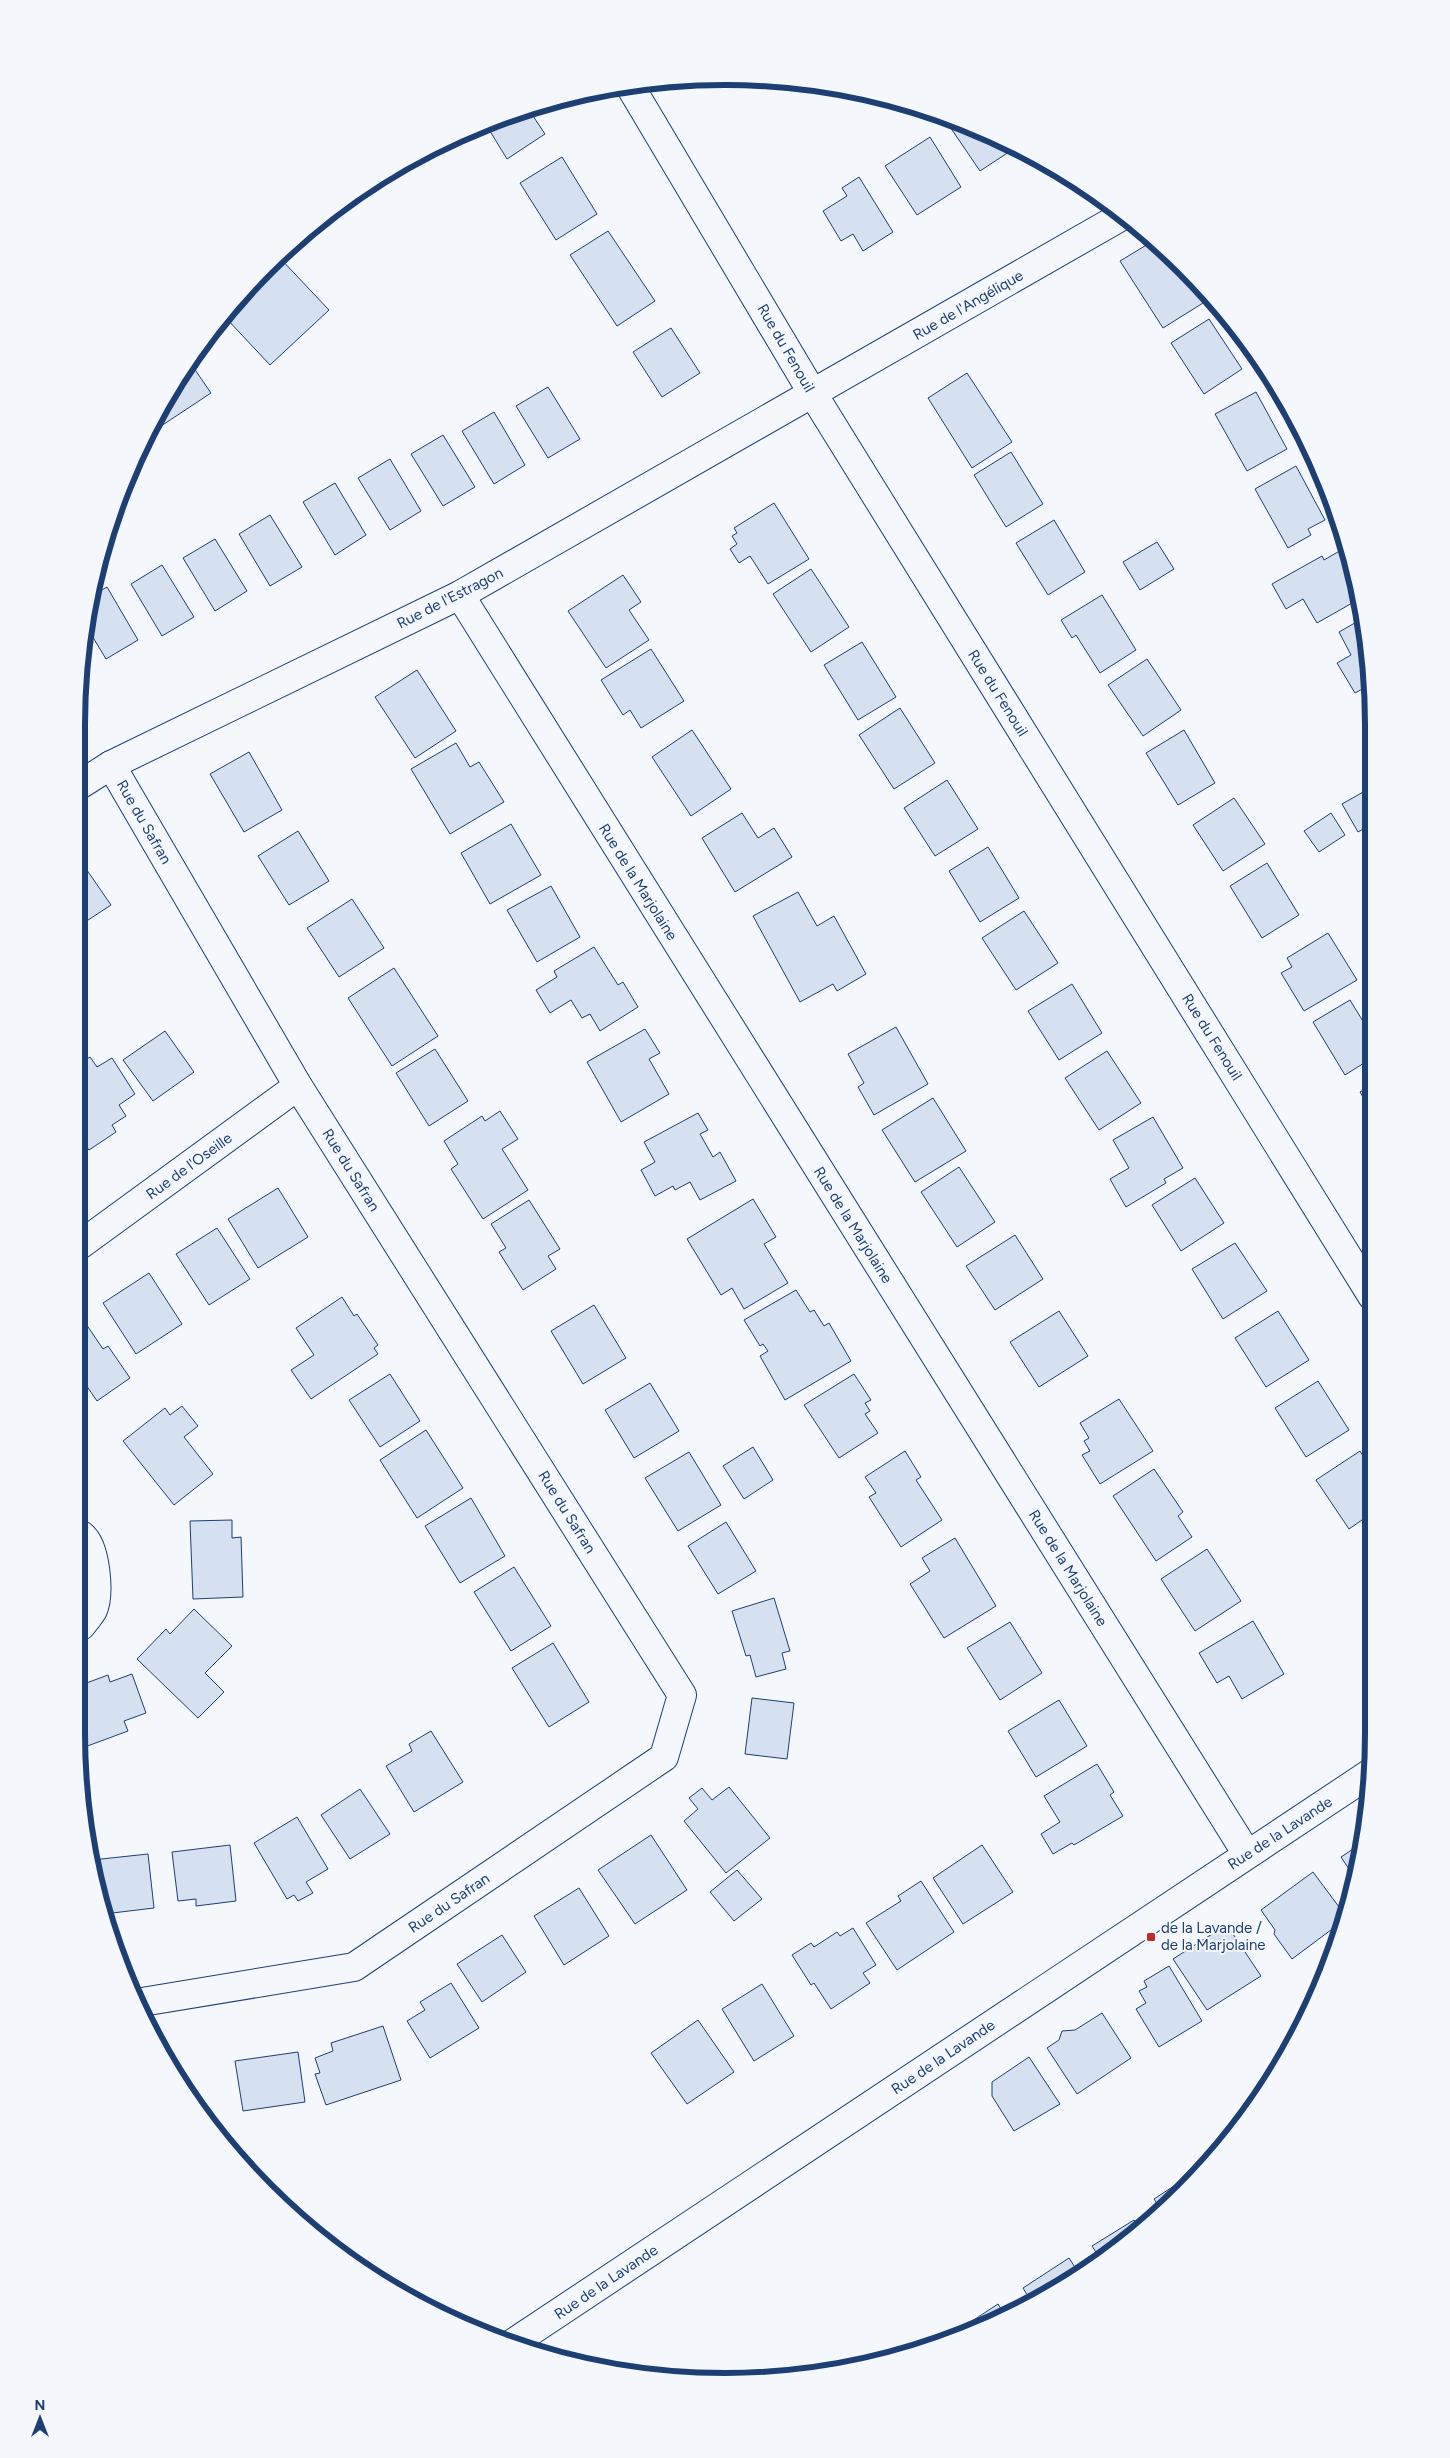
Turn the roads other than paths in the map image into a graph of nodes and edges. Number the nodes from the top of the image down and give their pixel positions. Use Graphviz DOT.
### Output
graph roads {
  1 [pos="633,91"];
  2 [pos="1117,219"];
  3 [pos="814,394"];
  4 [pos="460,596"];
  5 [pos="111,765"];
  6 [pos="85,782"];
  7 [pos="298,1086"];
  8 [pos="85,1241"];
  9 [pos="1365,1285"];
  10 [pos="85,1537"];
  11 [pos="85,1620"];
  12 [pos="1364,1777"];
  13 [pos="1247,1854"];
  14 [pos="145,2002"];
  15 [pos="519,2339"];
  1 -- 3 [label="street, Rue du Fenouil"];
  2 -- 3 [label="street, Rue de l'Angélique"];
  3 -- 4 [label="street, Rue de l'Estragon"];
  3 -- 9 [label="street, Rue du Fenouil"];
  4 -- 5 [label="street, Rue de l'Estragon"];
  4 -- 13 [label="street, Rue de la Marjolaine"];
  5 -- 6 [label="street, Rue de l'Estragon"];
  5 -- 7 [label="street, Rue du Safran"];
  7 -- 8 [label="street, Rue de l'Oseille"];
  7 -- 14 [label="street, Rue du Safran"];
  10 -- 11 [label="street"];
  12 -- 13 [label="street, Rue de la Lavande"];
  13 -- 15 [label="street, Rue de la Lavande"];
}
